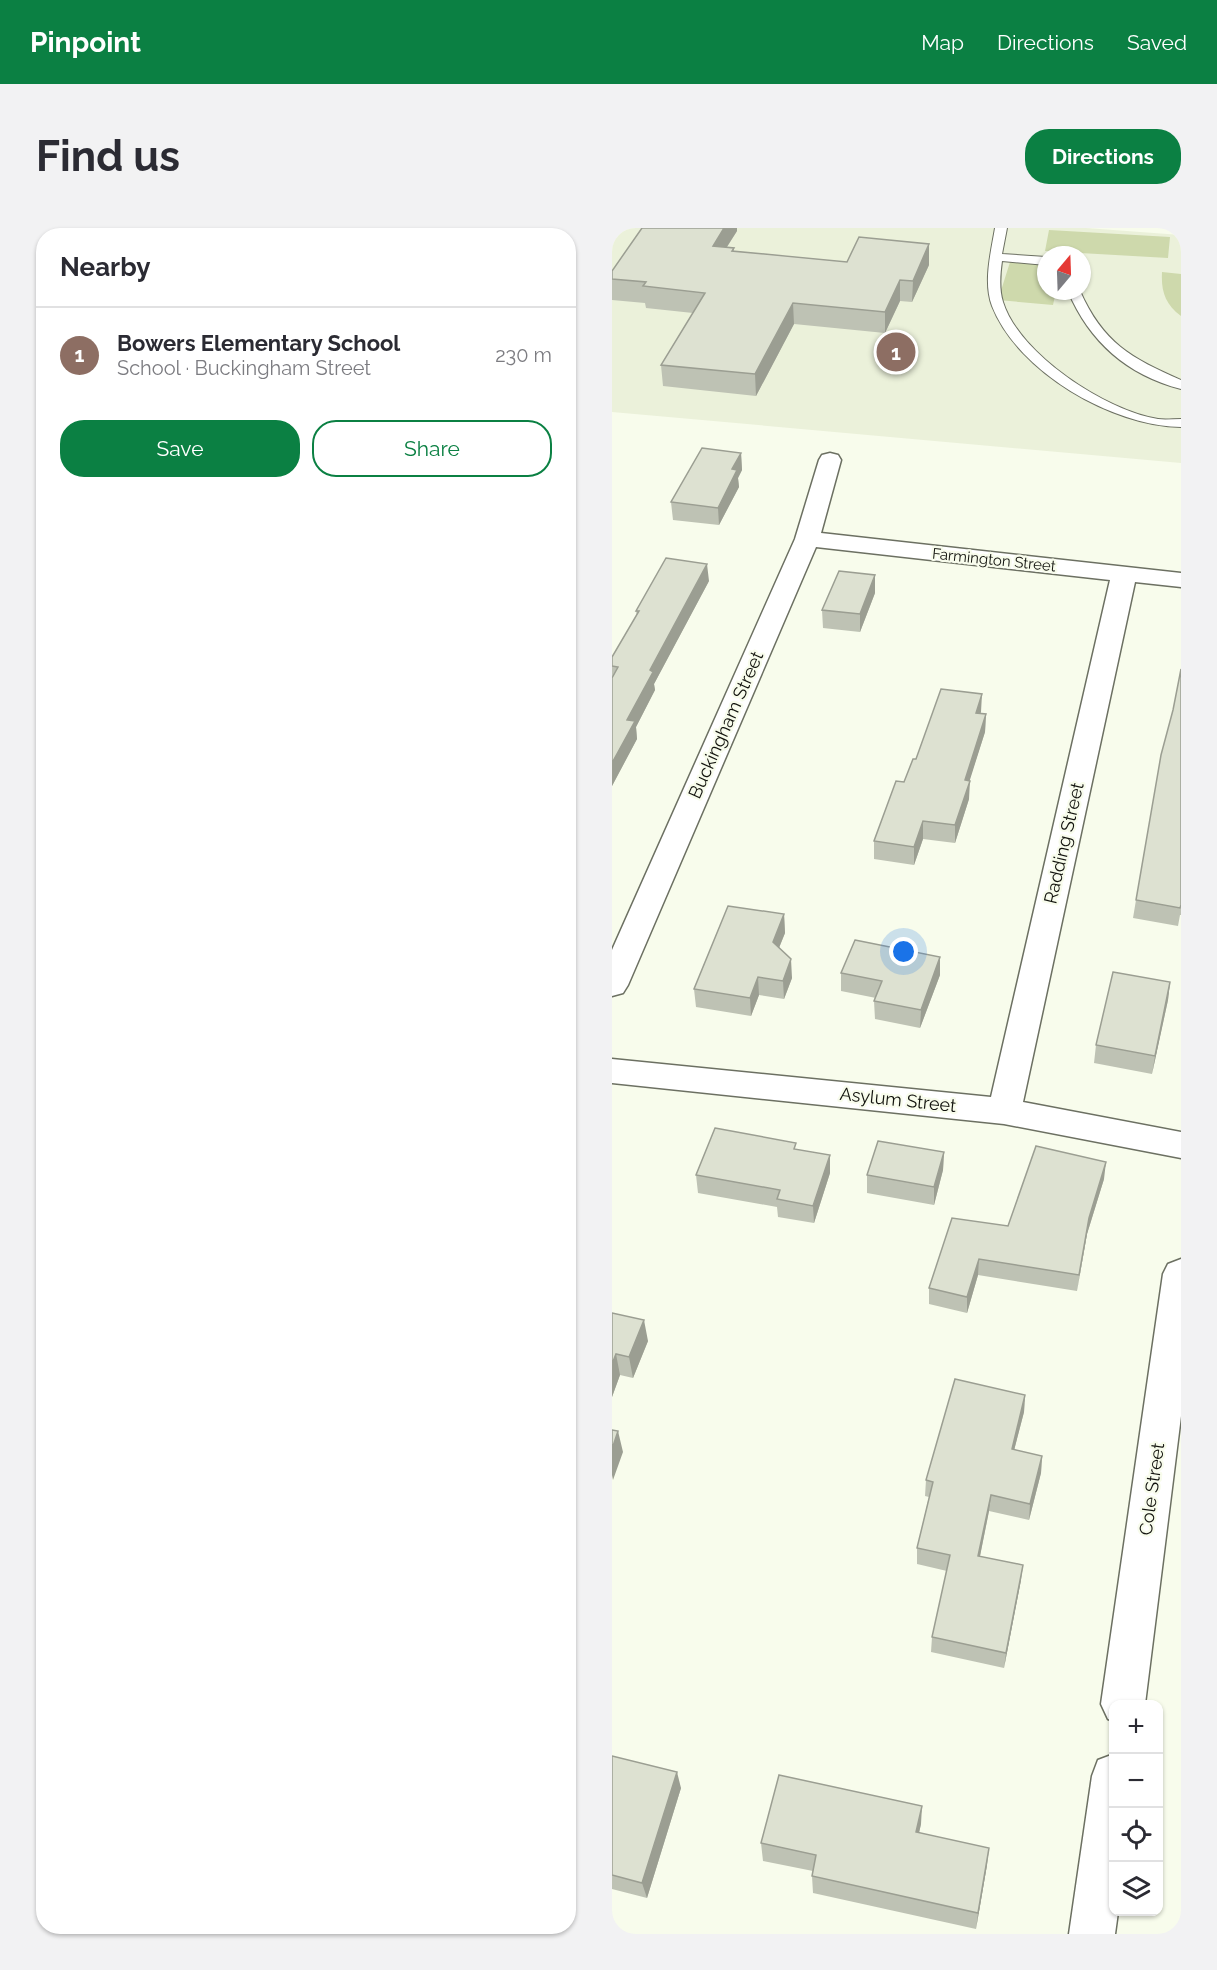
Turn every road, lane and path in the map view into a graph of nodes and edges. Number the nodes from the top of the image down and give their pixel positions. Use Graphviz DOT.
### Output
graph roads {
  1 [pos="1001,228"];
  2 [pos="997,257"];
  3 [pos="1037,260"];
  4 [pos="1077,300"];
  5 [pos="1181,385"];
  6 [pos="1181,423"];
  7 [pos="830,460"];
  8 [pos="807,539"];
  9 [pos="1124,574"];
  10 [pos="1181,580"];
  11 [pos="612,986"];
  12 [pos="612,1071"];
  13 [pos="1004,1111"];
  14 [pos="1181,1145"];
  15 [pos="1181,1274"];
  16 [pos="1124,1700"];
  17 [pos="1109,1806"];
  18 [pos="1092,1934"];
  1 -- 2 [label="lane"];
  2 -- 3 [label="lane"];
  2 -- 6 [label="lane"];
  4 -- 5 [label="lane"];
  7 -- 8 [label="street, Buckingham Street"];
  8 -- 9 [label="street, Farmington Street"];
  8 -- 11 [label="street, Buckingham Street"];
  9 -- 10 [label="street, Farmington Street"];
  9 -- 13 [label="street, Radding Street"];
  12 -- 13 [label="street, Asylum Street"];
  13 -- 14 [label="street, Asylum Street"];
  15 -- 16 [label="street, Cole Street"];
  17 -- 18 [label="street"];
}
